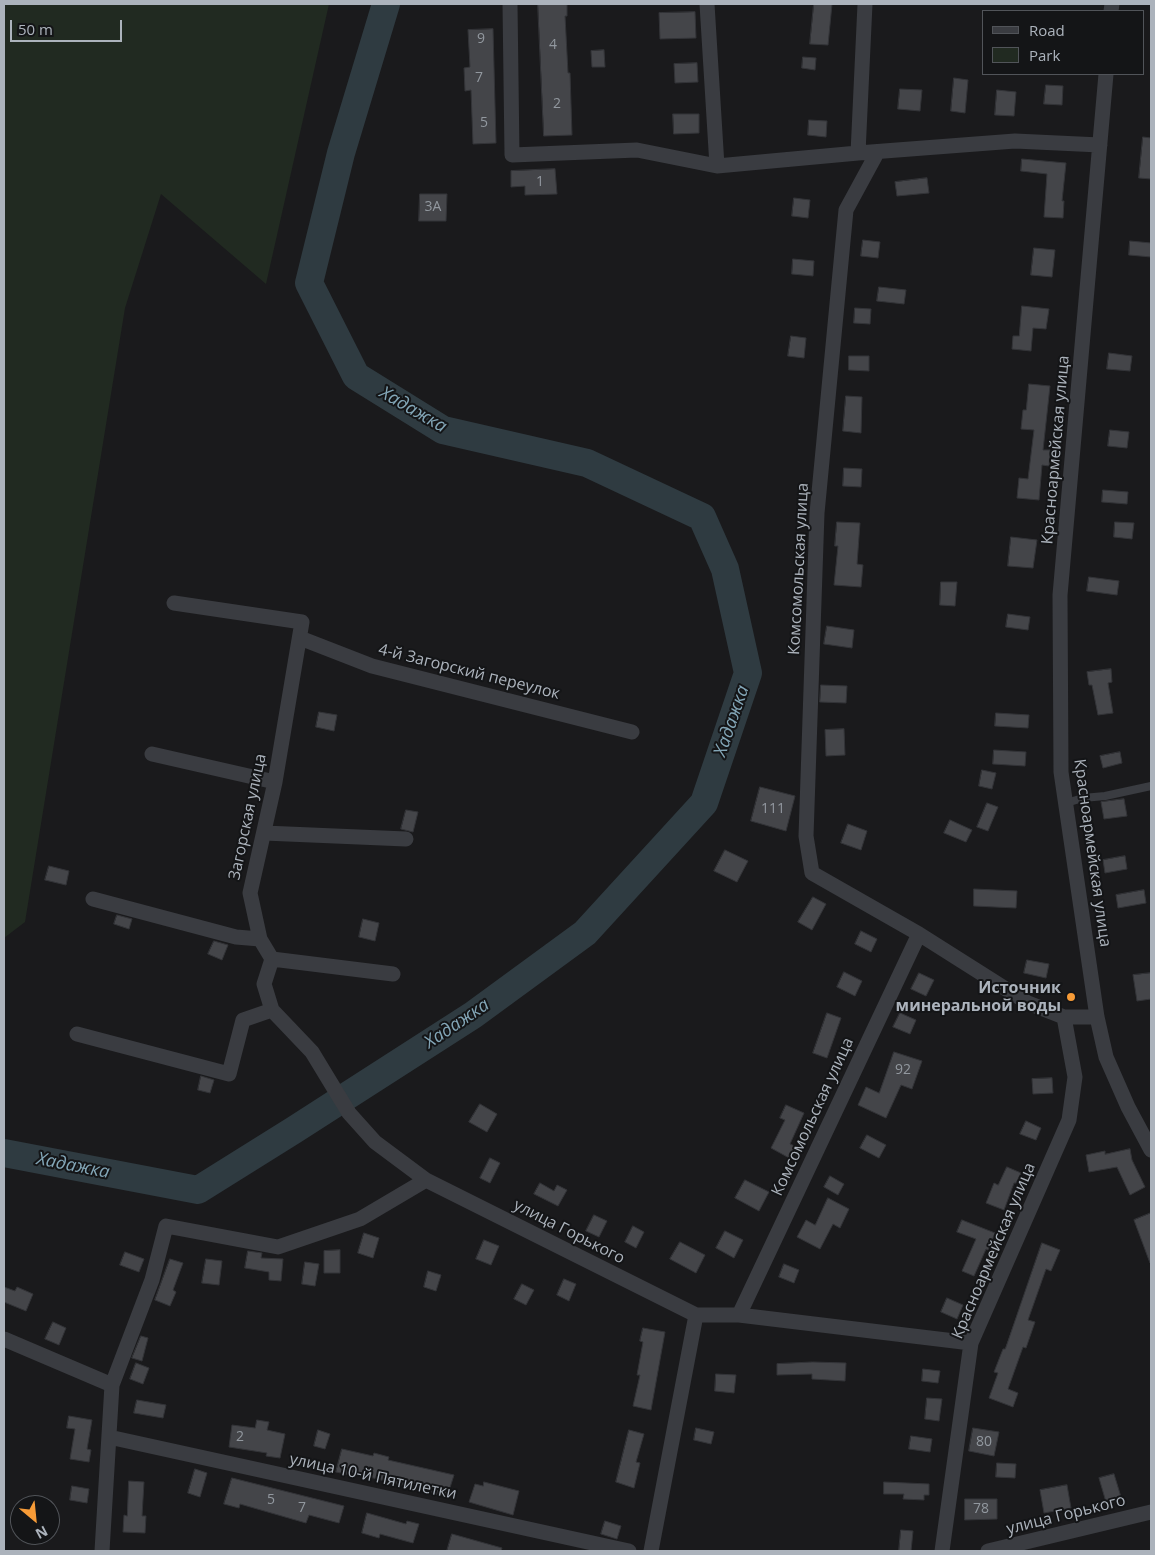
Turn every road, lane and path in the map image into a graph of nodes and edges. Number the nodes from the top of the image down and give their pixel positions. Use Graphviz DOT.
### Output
graph roads {
  1 [pos="510,4"];
  2 [pos="708,4"];
  3 [pos="864,4"];
  4 [pos="1106,75"];
  5 [pos="1100,145"];
  6 [pos="858,153"];
  7 [pos="877,153"];
  8 [pos="717,166"];
  9 [pos="174,603"];
  10 [pos="300,638"];
  11 [pos="632,732"];
  12 [pos="152,754"];
  13 [pos="275,782"];
  14 [pos="1151,786"];
  15 [pos="1066,803"];
  16 [pos="264,833"];
  17 [pos="406,839"];
  18 [pos="92,899"];
  19 [pos="919,934"];
  20 [pos="260,939"];
  21 [pos="272,959"];
  22 [pos="393,974"];
  23 [pos="272,1010"];
  24 [pos="1064,1017"];
  25 [pos="1097,1017"];
  26 [pos="77,1034"];
  27 [pos="1151,1150"];
  28 [pos="426,1180"];
  29 [pos="739,1315"];
  30 [pos="696,1316"];
  31 [pos="4,1339"];
  32 [pos="971,1343"];
  33 [pos="112,1385"];
  34 [pos="109,1437"];
  35 [pos="1151,1512"];
  36 [pos="102,1551"];
  37 [pos="629,1551"];
  38 [pos="651,1551"];
  39 [pos="942,1551"];
  40 [pos="988,1551"];
  1 -- 8 [label="street"];
  2 -- 8 [label="street"];
  3 -- 6 [label="street"];
  4 -- 5 [label="street, Красноармейская улица"];
  5 -- 7 [label="street"];
  5 -- 15 [label="street, Красноармейская улица"];
  6 -- 7 [label="street"];
  6 -- 8 [label="street"];
  7 -- 19 [label="street, Комсомольская улица"];
  9 -- 10 [label="street, Загорская улица"];
  10 -- 11 [label="street, 4-й Загорский переулок"];
  10 -- 13 [label="street, Загорская улица"];
  12 -- 13 [label="street"];
  13 -- 16 [label="street, Загорская улица"];
  14 -- 15 [label="lane"];
  15 -- 25 [label="street, Красноармейская улица"];
  16 -- 17 [label="street"];
  16 -- 20 [label="street, Загорская улица"];
  18 -- 20 [label="street"];
  19 -- 24 [label="street, Комсомольская улица"];
  19 -- 29 [label="street, Комсомольская улица"];
  20 -- 21 [label="street, Загорская улица"];
  21 -- 22 [label="street"];
  21 -- 23 [label="street"];
  23 -- 26 [label="street"];
  23 -- 28 [label="street, улица Горького"];
  24 -- 25 [label="street"];
  24 -- 32 [label="street, Красноармейская улица"];
  25 -- 27 [label="street, Красноармейская улица"];
  28 -- 30 [label="street, улица Горького"];
  28 -- 33 [label="street"];
  29 -- 30 [label="street, улица Горького"];
  29 -- 32 [label="street, улица Горького"];
  30 -- 38 [label="street"];
  31 -- 33 [label="street"];
  32 -- 39 [label="street, Красноармейская улица"];
  33 -- 34 [label="street"];
  34 -- 36 [label="street"];
  34 -- 37 [label="street, улица 10-й Пятилетки"];
  35 -- 40 [label="street, улица Горького"];
}
